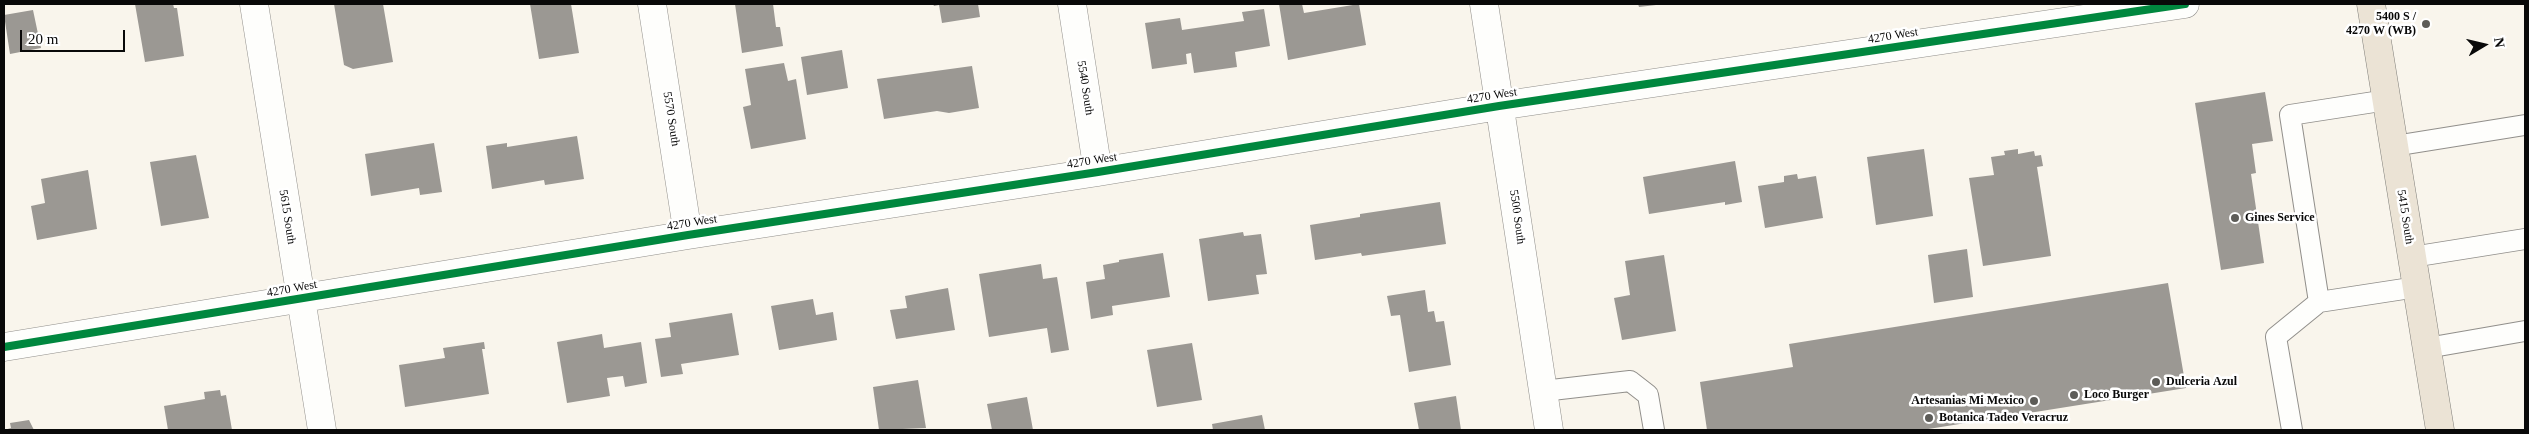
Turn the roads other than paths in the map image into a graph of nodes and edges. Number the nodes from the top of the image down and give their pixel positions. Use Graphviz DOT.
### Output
graph roads {
  1 [pos="254,4"];
  2 [pos="652,4"];
  3 [pos="1072,4"];
  4 [pos="1484,4"];
  5 [pos="2185,4"];
  6 [pos="2372,4"];
  7 [pos="2387,100"];
  8 [pos="1499,106"];
  9 [pos="2525,125"];
  10 [pos="2394,146"];
  11 [pos="1098,172"];
  12 [pos="688,235"];
  13 [pos="2525,239"];
  14 [pos="2412,257"];
  15 [pos="2417,287"];
  16 [pos="300,299"];
  17 [pos="2319,302"];
  18 [pos="2525,331"];
  19 [pos="4,347"];
  20 [pos="2426,348"];
  21 [pos="1543,391"];
  22 [pos="322,430"];
  23 [pos="1549,430"];
  24 [pos="1654,430"];
  25 [pos="2292,430"];
  26 [pos="2440,430"];
  1 -- 16 [label="street, 5615 South"];
  2 -- 12 [label="street, 5570 South"];
  3 -- 11 [label="street, 5540 South"];
  4 -- 8 [label="street, 5500 South"];
  5 -- 8 [label="street, 4270 West"];
  6 -- 7 [label="main road, 5415 South"];
  7 -- 10 [label="main road, 5415 South"];
  7 -- 17 [label="lane"];
  8 -- 11 [label="street, 4270 West"];
  8 -- 21 [label="street, 5500 South"];
  9 -- 10 [label="lane"];
  10 -- 14 [label="main road, 5415 South"];
  11 -- 12 [label="street, 4270 West"];
  12 -- 16 [label="street, 4270 West"];
  13 -- 14 [label="lane"];
  14 -- 15 [label="main road, 5415 South"];
  15 -- 17 [label="lane"];
  15 -- 20 [label="main road, 5415 South"];
  16 -- 19 [label="street, 4270 West"];
  16 -- 22 [label="street, 5615 South"];
  17 -- 25 [label="lane"];
  18 -- 20 [label="lane"];
  20 -- 26 [label="main road, 5415 South"];
  21 -- 23 [label="street, 5500 South"];
  21 -- 24 [label="lane"];
}
